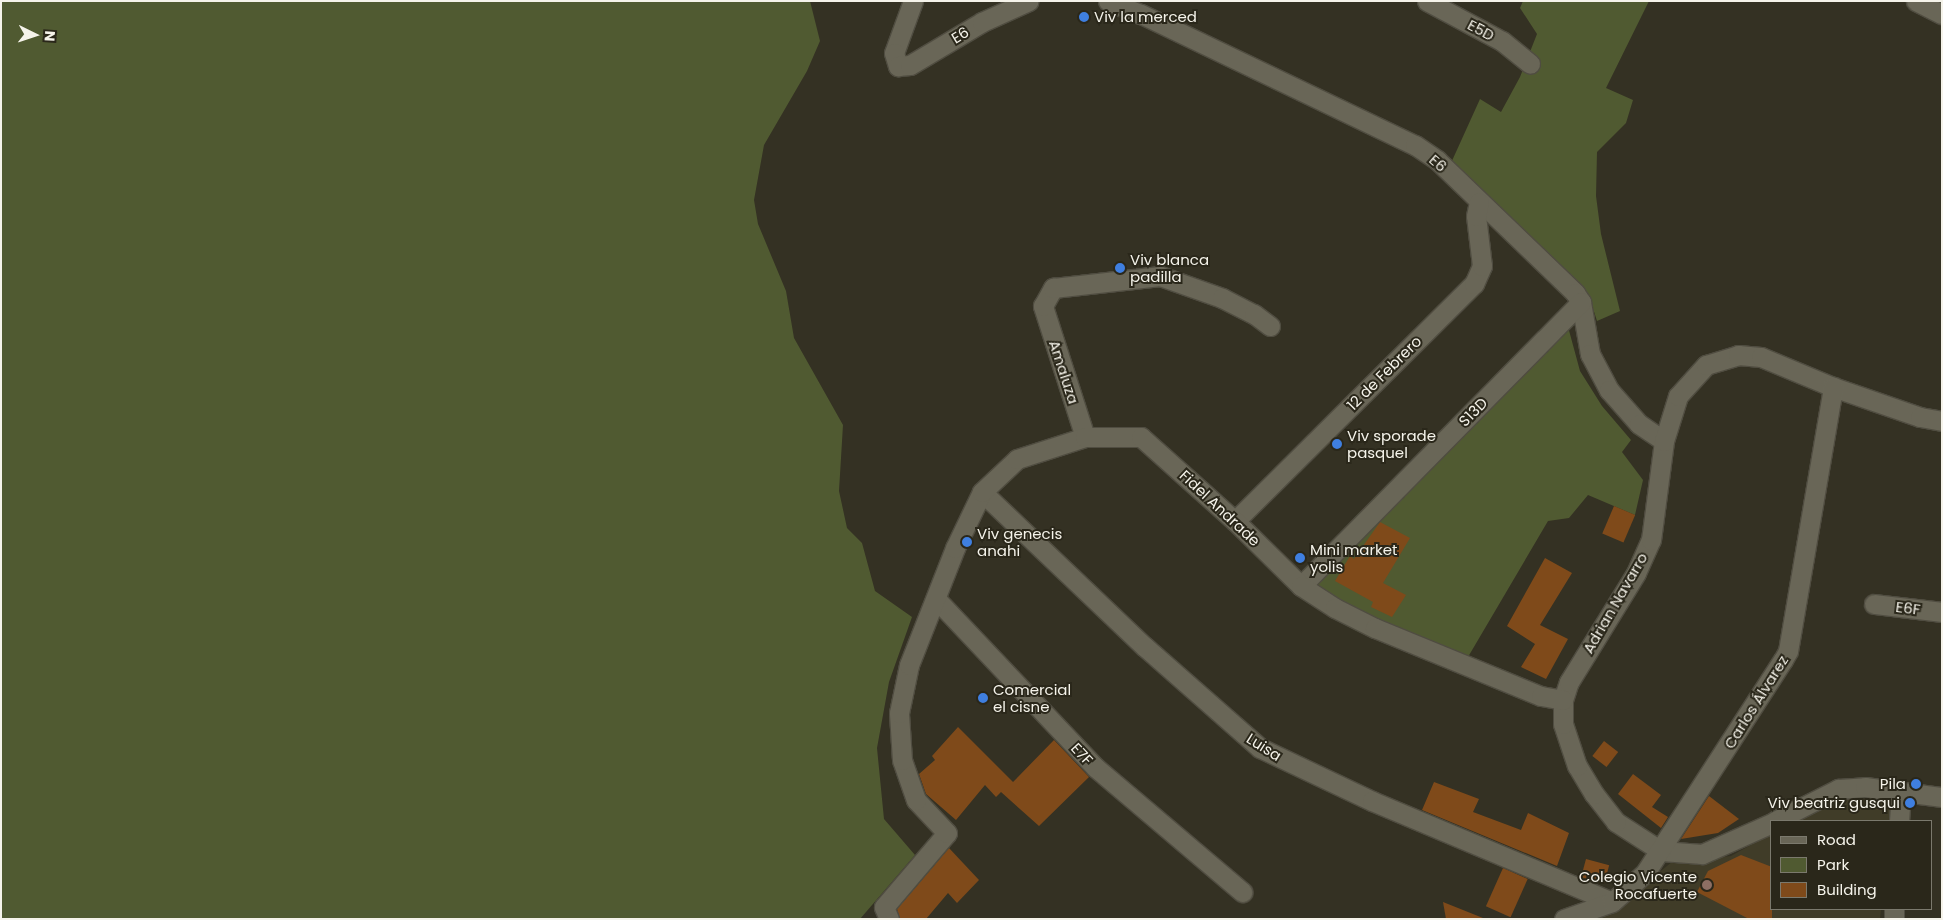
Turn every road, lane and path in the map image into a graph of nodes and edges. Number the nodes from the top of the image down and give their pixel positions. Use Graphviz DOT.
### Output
graph roads {
  1 [pos="913,1"];
  2 [pos="1029,1"];
  3 [pos="1108,1"];
  4 [pos="1427,1"];
  5 [pos="1916,1"];
  6 [pos="1942,14"];
  7 [pos="1530,64"];
  8 [pos="1479,202"];
  9 [pos="1581,302"];
  10 [pos="1270,326"];
  11 [pos="1833,387"];
  12 [pos="1942,421"];
  13 [pos="1086,437"];
  14 [pos="1664,441"];
  15 [pos="982,492"];
  16 [pos="1235,521"];
  17 [pos="1301,586"];
  18 [pos="937,600"];
  19 [pos="1874,604"];
  20 [pos="1942,612"];
  21 [pos="1563,700"];
  22 [pos="1901,790"];
  23 [pos="1942,797"];
  24 [pos="1777,820"];
  25 [pos="1899,820"];
  26 [pos="1770,823"];
  27 [pos="1661,850"];
  28 [pos="1242,892"];
  29 [pos="1612,902"];
  30 [pos="889,919"];
  31 [pos="1564,919"];
  1 -- 2 [label="street, E6"];
  3 -- 8 [label="street, E6"];
  4 -- 7 [label="street, E5D"];
  5 -- 6 [label="street"];
  8 -- 9 [label="street, E6"];
  8 -- 16 [label="street, 12 de Febrero"];
  9 -- 14 [label="street"];
  9 -- 17 [label="street, S13D"];
  10 -- 13 [label="street, Amaluza"];
  11 -- 12 [label="street, Adrian Navarro"];
  11 -- 14 [label="street, Adrian Navarro"];
  11 -- 27 [label="street, Carlos Álvarez"];
  13 -- 15 [label="street, Fidel Andrade"];
  13 -- 16 [label="street, Fidel Andrade"];
  14 -- 21 [label="street, Adrian Navarro"];
  15 -- 18 [label="street, Fidel Andrade"];
  15 -- 29 [label="street, Luisa"];
  16 -- 17 [label="street, Fidel Andrade"];
  17 -- 21 [label="street, Fidel Andrade"];
  18 -- 28 [label="street, E7F"];
  18 -- 30 [label="street, Fidel Andrade"];
  19 -- 20 [label="street, E6F"];
  21 -- 27 [label="street, Adrian Navarro"];
  22 -- 23 [label="street"];
  22 -- 24 [label="street"];
  22 -- 25 [label="street"];
  26 -- 27 [label="street"];
  27 -- 29 [label="street, Carlos Álvarez"];
  29 -- 31 [label="street, Carlos Álvarez"];
}
